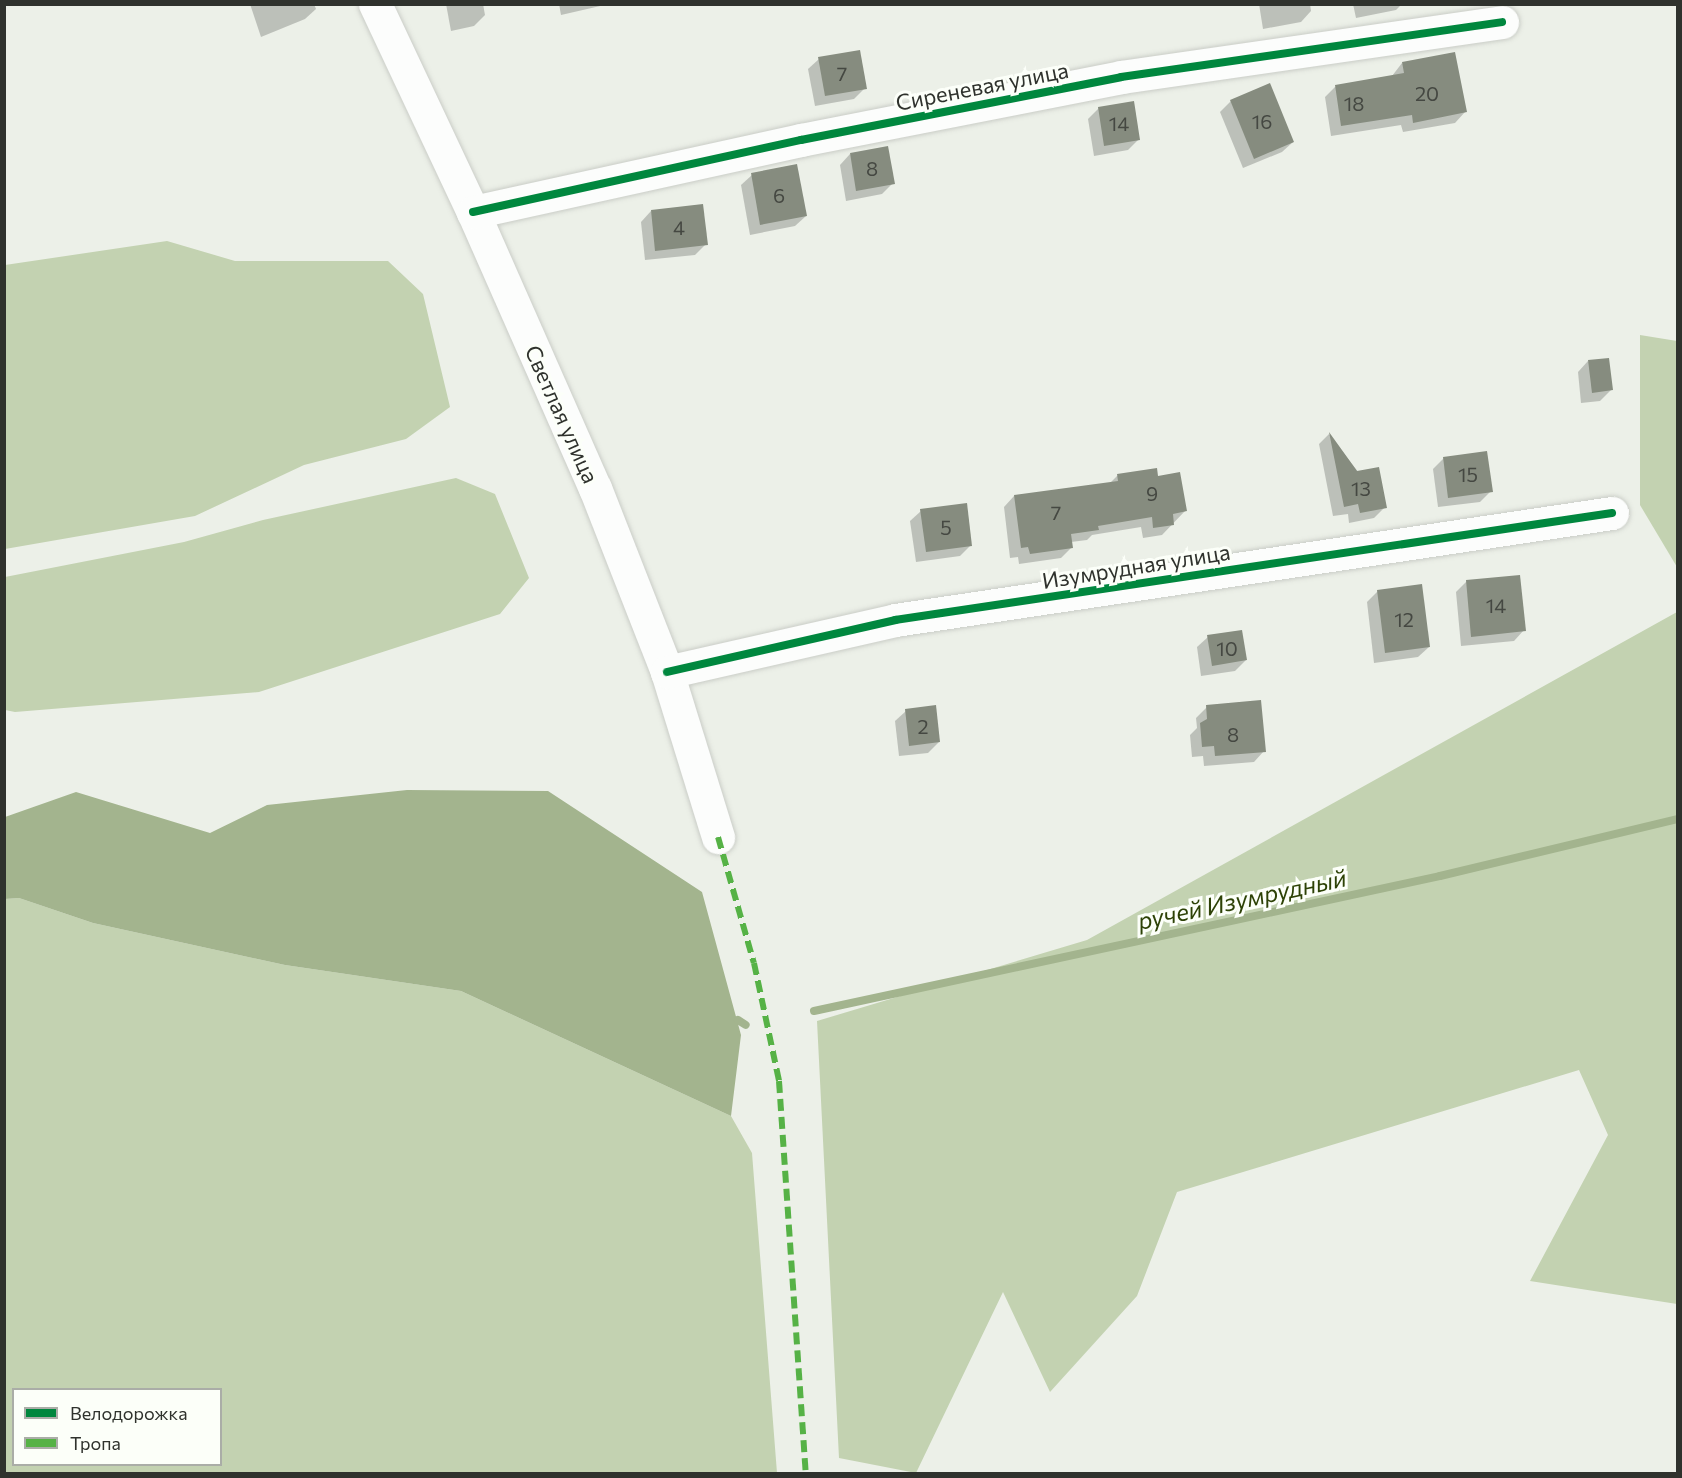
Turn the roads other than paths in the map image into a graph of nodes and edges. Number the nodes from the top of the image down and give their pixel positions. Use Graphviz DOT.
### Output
graph roads {
  1 [pos="375,4"];
  2 [pos="1502,22"];
  3 [pos="473,212"];
  4 [pos="1612,513"];
  5 [pos="668,672"];
  6 [pos="718,837"];
  1 -- 3 [label="street, Светлая улица"];
  2 -- 3 [label="street, Сиреневая улица"];
  3 -- 5 [label="street, Светлая улица"];
  4 -- 5 [label="street, Изумрудная улица"];
  5 -- 6 [label="street, Светлая улица"];
}
